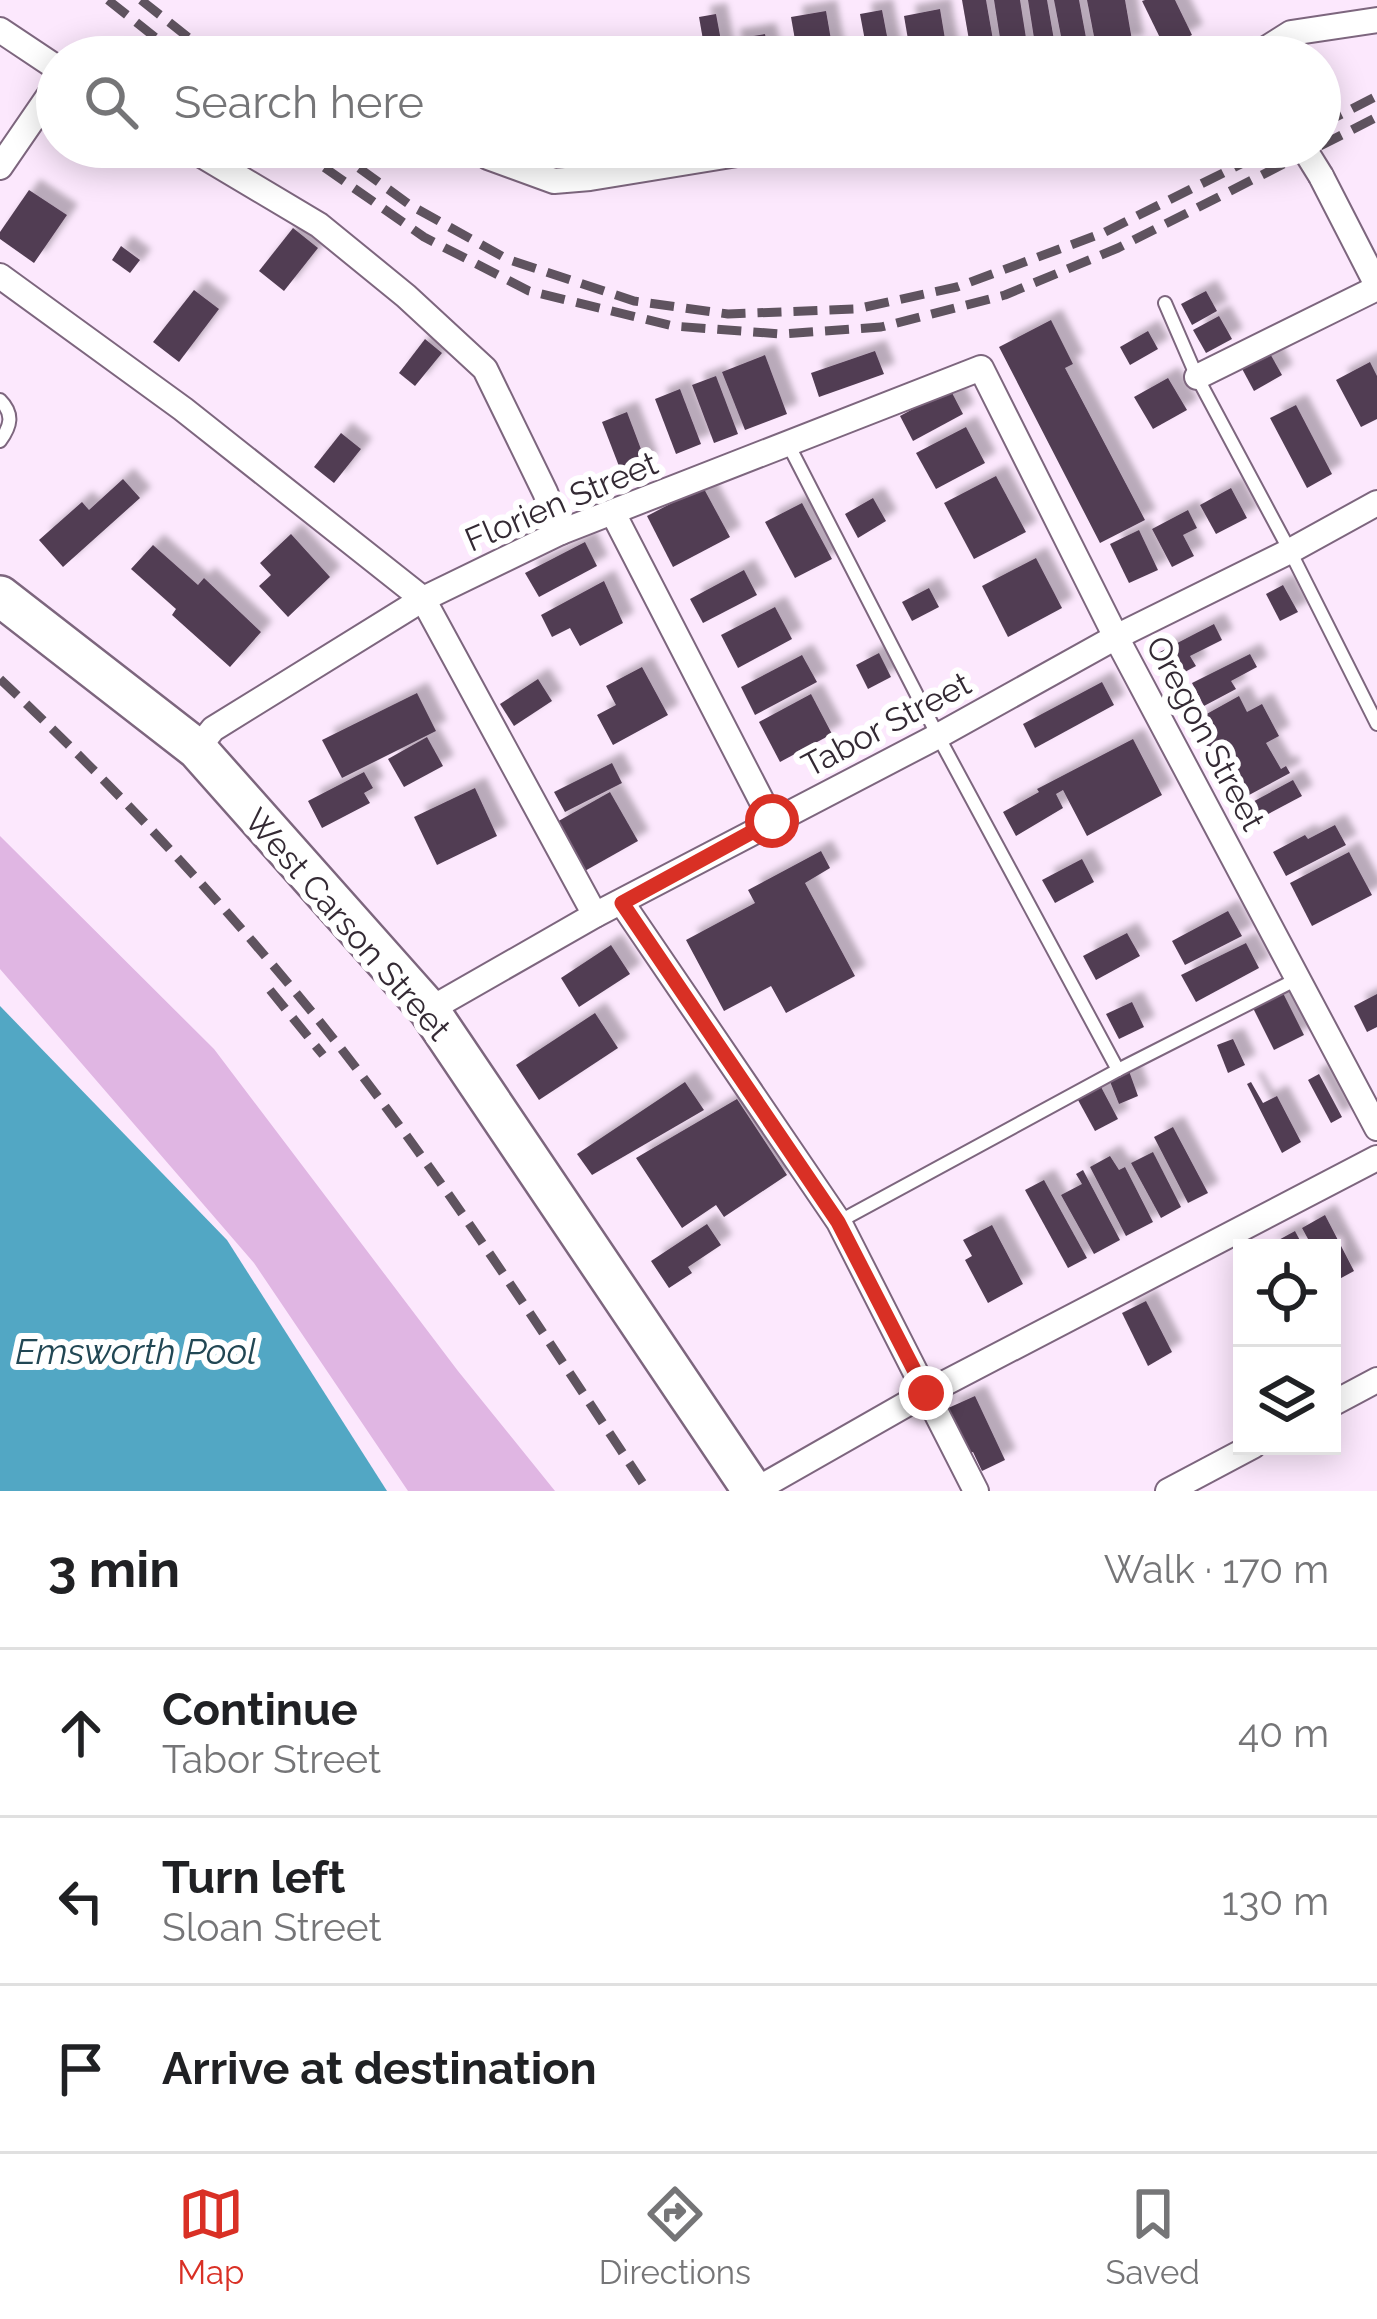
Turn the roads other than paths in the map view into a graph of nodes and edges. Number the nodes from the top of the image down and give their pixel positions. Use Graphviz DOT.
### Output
graph roads {
  1 [pos="1377,20"];
  2 [pos="0,30"];
  3 [pos="1286,36"];
  4 [pos="36,54"];
  5 [pos="36,115"];
  6 [pos="0,167"];
  7 [pos="223,168"];
  8 [pos="518,168"];
  9 [pos="652,168"];
  10 [pos="1316,168"];
  11 [pos="0,276"];
  12 [pos="1377,286"];
  13 [pos="1166,303"];
  14 [pos="981,368"];
  15 [pos="1197,376"];
  16 [pos="0,400"];
  17 [pos="0,441"];
  18 [pos="787,442"];
  19 [pos="1377,503"];
  20 [pos="613,513"];
  21 [pos="561,532"];
  22 [pos="1290,551"];
  23 [pos="0,596"];
  24 [pos="423,598"];
  25 [pos="1116,637"];
  26 [pos="1377,724"];
  27 [pos="938,736"];
  28 [pos="197,749"];
  29 [pos="772,821"];
  30 [pos="622,903"];
  31 [pos="595,915"];
  32 [pos="1299,977"];
  33 [pos="429,1010"];
  34 [pos="1118,1070"];
  35 [pos="1377,1128"];
  36 [pos="1377,1158"];
  37 [pos="838,1222"];
  38 [pos="1377,1380"];
  39 [pos="926,1393"];
  40 [pos="1341,1399"];
  41 [pos="1236,1455"];
  42 [pos="754,1491"];
  43 [pos="976,1491"];
  44 [pos="1168,1491"];
  1 -- 3 [label="street"];
  2 -- 4 [label="street"];
  5 -- 6 [label="street"];
  7 -- 21 [label="street"];
  8 -- 9 [label="street"];
  10 -- 12 [label="street, bridge"];
  11 -- 24 [label="street"];
  12 -- 15 [label="street"];
  13 -- 15 [label="lane"];
  14 -- 18 [label="street, Florien Street"];
  14 -- 25 [label="street, Oregon Street"];
  15 -- 22 [label="lane"];
  16 -- 17 [label="lane"];
  18 -- 20 [label="street, Florien Street"];
  18 -- 27 [label="lane"];
  19 -- 22 [label="street, Tabor Street"];
  20 -- 21 [label="street, Florien Street"];
  20 -- 29 [label="street"];
  21 -- 24 [label="street, Florien Street"];
  22 -- 25 [label="street, Tabor Street"];
  22 -- 26 [label="lane"];
  23 -- 28 [label="main road, West Carson Street"];
  24 -- 28 [label="street, Florien Street"];
  24 -- 31 [label="street"];
  25 -- 27 [label="street, Tabor Street"];
  25 -- 32 [label="street, Oregon Street"];
  27 -- 29 [label="street, Tabor Street"];
  27 -- 34 [label="lane"];
  28 -- 33 [label="main road, West Carson Street"];
  29 -- 30 [label="street, Tabor Street"];
  30 -- 31 [label="street, Tabor Street"];
  30 -- 37 [label="street"];
  31 -- 33 [label="street, Tabor Street"];
  32 -- 34 [label="lane"];
  32 -- 35 [label="street, Oregon Street"];
  33 -- 42 [label="main road, West Carson Street"];
  34 -- 37 [label="lane"];
  36 -- 39 [label="street"];
  37 -- 39 [label="street"];
  38 -- 40 [label="street"];
  39 -- 42 [label="street"];
  39 -- 43 [label="street"];
  41 -- 44 [label="street"];
}
